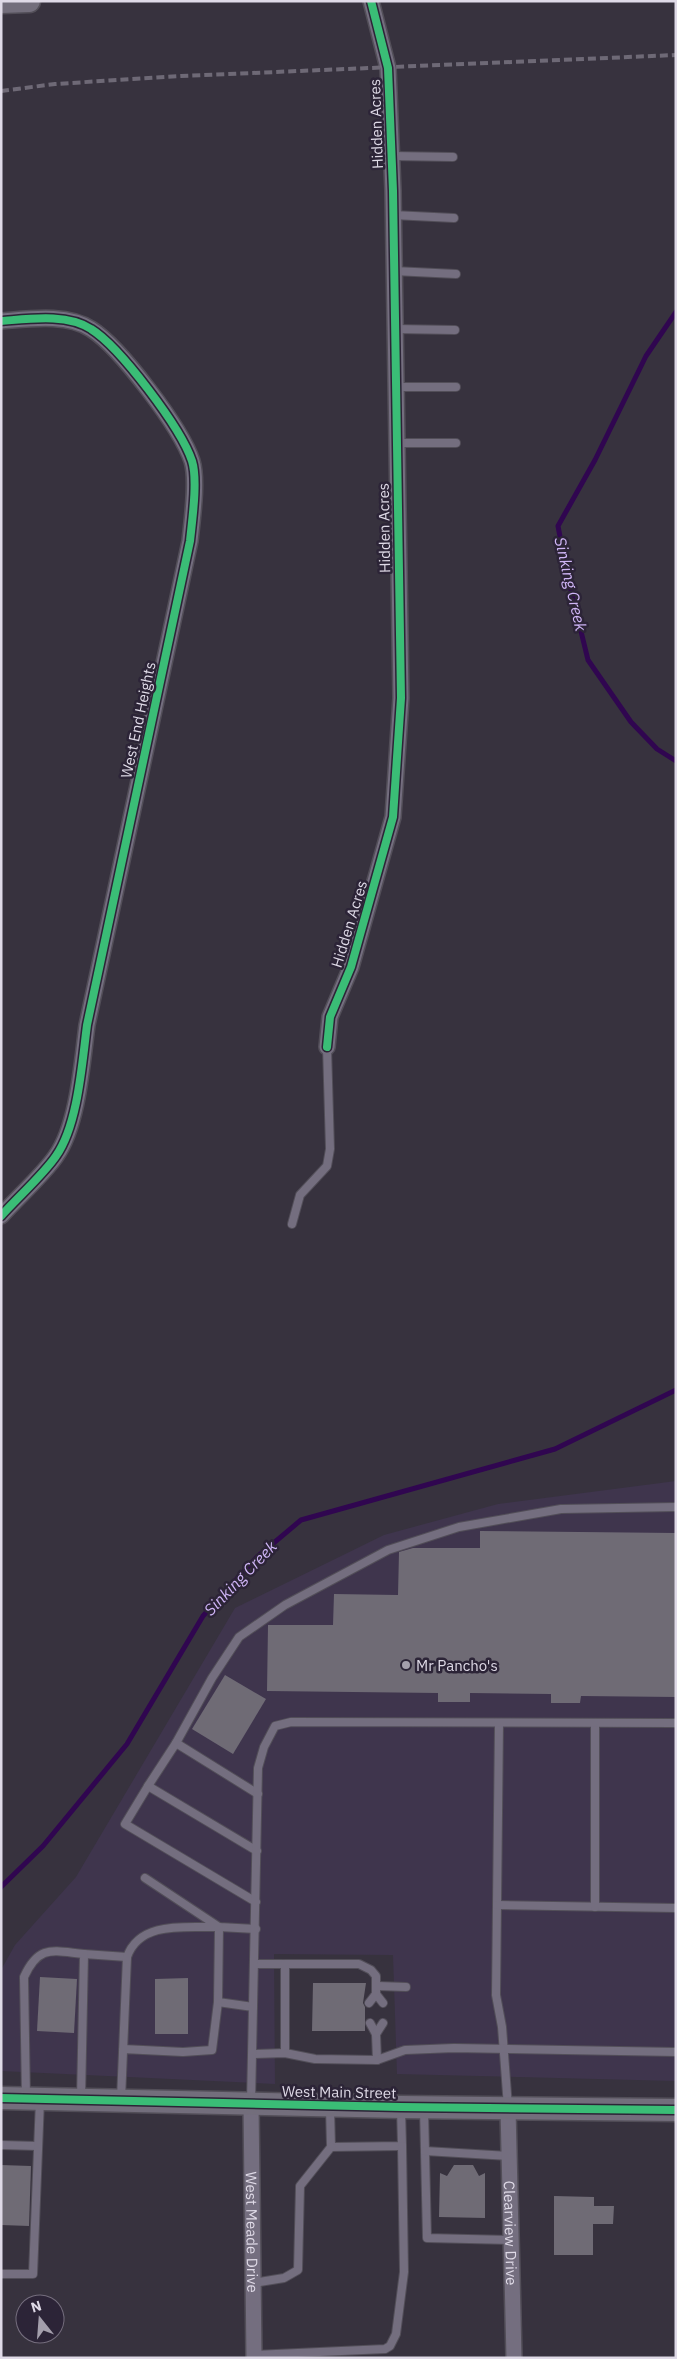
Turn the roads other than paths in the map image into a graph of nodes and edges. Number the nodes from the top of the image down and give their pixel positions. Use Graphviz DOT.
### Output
graph roads {
  1 [pos="29,1"];
  2 [pos="371,1"];
  3 [pos="1,2"];
  4 [pos="391,156"];
  5 [pos="453,157"];
  6 [pos="393,215"];
  7 [pos="454,218"];
  8 [pos="394,271"];
  9 [pos="456,274"];
  10 [pos="1,321"];
  11 [pos="395,329"];
  12 [pos="454,330"];
  13 [pos="396,387"];
  14 [pos="456,387"];
  15 [pos="397,443"];
  16 [pos="456,443"];
  17 [pos="327,1046"];
  18 [pos="1,1216"];
  19 [pos="292,1224"];
  20 [pos="676,1507"];
  21 [pos="500,1723"];
  22 [pos="676,1723"];
  23 [pos="595,1724"];
  24 [pos="176,1743"];
  25 [pos="148,1786"];
  26 [pos="258,1794"];
  27 [pos="257,1851"];
  28 [pos="145,1878"];
  29 [pos="256,1902"];
  30 [pos="497,1905"];
  31 [pos="595,1907"];
  32 [pos="676,1908"];
  33 [pos="219,1927"];
  34 [pos="256,1929"];
  35 [pos="84,1954"];
  36 [pos="127,1957"];
  37 [pos="255,1964"];
  38 [pos="285,1964"];
  39 [pos="406,1987"];
  40 [pos="377,1990"];
  41 [pos="218,2002"];
  42 [pos="369,2003"];
  43 [pos="383,2003"];
  44 [pos="253,2007"];
  45 [pos="370,2022"];
  46 [pos="383,2023"];
  47 [pos="376,2034"];
  48 [pos="123,2049"];
  49 [pos="504,2049"];
  50 [pos="676,2052"];
  51 [pos="253,2054"];
  52 [pos="285,2054"];
  53 [pos="377,2060"];
  54 [pos="1,2098"];
  55 [pos="33,2099"];
  56 [pos="81,2100"];
  57 [pos="121,2101"];
  58 [pos="251,2104"];
  59 [pos="330,2106"];
  60 [pos="401,2107"];
  61 [pos="424,2107"];
  62 [pos="508,2109"];
  63 [pos="676,2110"];
  64 [pos="1,2145"];
  65 [pos="38,2146"];
  66 [pos="402,2146"];
  67 [pos="331,2147"];
  68 [pos="425,2151"];
  69 [pos="509,2156"];
  70 [pos="511,2240"];
  71 [pos="1,2274"];
  72 [pos="253,2283"];
  73 [pos="254,2356"];
  74 [pos="514,2358"];
  1 -- 3 [label="main road"];
  2 -- 4 [label="street, Hidden Acres"];
  4 -- 5 [label="lane"];
  4 -- 6 [label="street, Hidden Acres"];
  6 -- 7 [label="lane"];
  6 -- 8 [label="street, Hidden Acres"];
  8 -- 9 [label="lane"];
  8 -- 11 [label="street, Hidden Acres"];
  10 -- 18 [label="street, West End Heights"];
  11 -- 12 [label="lane"];
  11 -- 13 [label="street, Hidden Acres"];
  13 -- 14 [label="lane"];
  13 -- 15 [label="street, Hidden Acres"];
  15 -- 16 [label="lane"];
  15 -- 17 [label="street, Hidden Acres"];
  17 -- 19 [label="lane"];
  20 -- 24 [label="lane"];
  21 -- 23 [label="lane"];
  21 -- 26 [label="lane"];
  21 -- 30 [label="lane"];
  22 -- 23 [label="lane"];
  23 -- 31 [label="lane"];
  24 -- 25 [label="lane"];
  24 -- 26 [label="lane"];
  25 -- 27 [label="lane"];
  25 -- 29 [label="lane"];
  26 -- 27 [label="lane"];
  27 -- 29 [label="lane"];
  28 -- 33 [label="lane"];
  29 -- 34 [label="lane"];
  30 -- 31 [label="lane"];
  30 -- 49 [label="lane"];
  31 -- 32 [label="lane"];
  33 -- 34 [label="lane"];
  33 -- 36 [label="lane"];
  33 -- 41 [label="lane"];
  34 -- 37 [label="lane"];
  35 -- 36 [label="lane"];
  35 -- 55 [label="lane"];
  35 -- 56 [label="lane"];
  36 -- 48 [label="lane"];
  37 -- 38 [label="lane"];
  37 -- 44 [label="lane"];
  38 -- 40 [label="lane"];
  38 -- 52 [label="lane"];
  39 -- 40 [label="lane"];
  40 -- 42 [label="lane"];
  40 -- 43 [label="lane"];
  41 -- 44 [label="lane"];
  41 -- 48 [label="lane"];
  44 -- 51 [label="lane"];
  45 -- 47 [label="lane"];
  46 -- 47 [label="lane"];
  47 -- 53 [label="lane"];
  48 -- 57 [label="lane"];
  49 -- 50 [label="lane"];
  49 -- 53 [label="lane"];
  49 -- 62 [label="lane"];
  51 -- 52 [label="lane"];
  51 -- 58 [label="lane"];
  52 -- 53 [label="lane"];
  54 -- 55 [label="main road, West Main Street"];
  55 -- 56 [label="main road, West Main Street"];
  55 -- 65 [label="lane"];
  56 -- 57 [label="main road, West Main Street"];
  57 -- 58 [label="main road, West Main Street"];
  58 -- 59 [label="main road, West Main Street"];
  58 -- 72 [label="street, West Meade Drive"];
  59 -- 60 [label="main road, West Main Street"];
  59 -- 67 [label="lane"];
  60 -- 61 [label="main road, West Main Street"];
  60 -- 66 [label="lane"];
  61 -- 62 [label="main road, West Main Street"];
  61 -- 68 [label="lane"];
  62 -- 63 [label="main road, West Main Street"];
  62 -- 69 [label="street, Clearview Drive"];
  64 -- 65 [label="lane"];
  65 -- 71 [label="lane"];
  66 -- 67 [label="lane"];
  66 -- 73 [label="lane"];
  67 -- 72 [label="lane"];
  68 -- 69 [label="lane"];
  68 -- 70 [label="lane"];
  69 -- 70 [label="street, Clearview Drive"];
  70 -- 74 [label="street, Clearview Drive"];
  72 -- 73 [label="street, West Meade Drive"];
}
